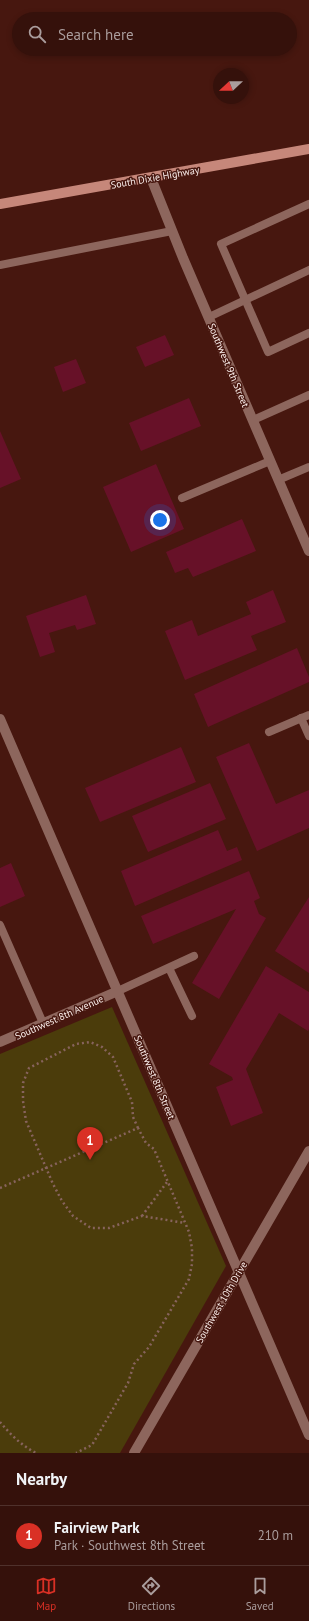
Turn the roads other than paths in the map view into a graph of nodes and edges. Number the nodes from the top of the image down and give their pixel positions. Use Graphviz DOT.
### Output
graph roads {
  1 [pos="309,149"];
  2 [pos="151,178"];
  3 [pos="0,204"];
  4 [pos="309,204"];
  5 [pos="172,231"];
  6 [pos="0,264"];
  7 [pos="309,270"];
  8 [pos="245,299"];
  9 [pos="209,317"];
  10 [pos="309,333"];
  11 [pos="309,395"];
  12 [pos="253,420"];
  13 [pos="270,461"];
  14 [pos="309,467"];
  15 [pos="278,480"];
  16 [pos="182,498"];
  17 [pos="309,551"];
  18 [pos="309,715"];
  19 [pos="301,718"];
  20 [pos="0,719"];
  21 [pos="269,732"];
  22 [pos="309,736"];
  23 [pos="0,925"];
  24 [pos="194,956"];
  25 [pos="169,968"];
  26 [pos="118,991"];
  27 [pos="192,1016"];
  28 [pos="44,1023"];
  29 [pos="0,1042"];
  30 [pos="309,1151"];
  31 [pos="239,1271"];
  32 [pos="309,1434"];
  33 [pos="134,1453"];
  1 -- 2 [label="main road, South Dixie Highway"];
  2 -- 3 [label="main road, South Dixie Highway"];
  2 -- 5 [label="street, Southwest 9th Street"];
  4 -- 8 [label="lane"];
  5 -- 6 [label="lane"];
  5 -- 9 [label="street, Southwest 9th Street"];
  7 -- 8 [label="lane"];
  8 -- 9 [label="lane"];
  8 -- 10 [label="lane"];
  9 -- 12 [label="street, Southwest 9th Street"];
  11 -- 12 [label="lane"];
  12 -- 13 [label="street, Southwest 9th Street"];
  13 -- 15 [label="street, Southwest 9th Street"];
  13 -- 16 [label="lane"];
  14 -- 15 [label="lane"];
  15 -- 17 [label="street, Southwest 9th Street"];
  18 -- 19 [label="lane"];
  19 -- 21 [label="lane"];
  19 -- 22 [label="lane"];
  20 -- 26 [label="street, Southwest 8th Street"];
  23 -- 28 [label="lane"];
  24 -- 25 [label="lane"];
  25 -- 26 [label="lane"];
  25 -- 27 [label="lane"];
  26 -- 28 [label="street, Southwest 8th Avenue"];
  26 -- 31 [label="street, Southwest 8th Street"];
  28 -- 29 [label="street, Southwest 8th Avenue"];
  30 -- 31 [label="street, Southwest 10th Drive"];
  31 -- 32 [label="street, Southwest 8th Street"];
  31 -- 33 [label="street, Southwest 10th Drive"];
}
